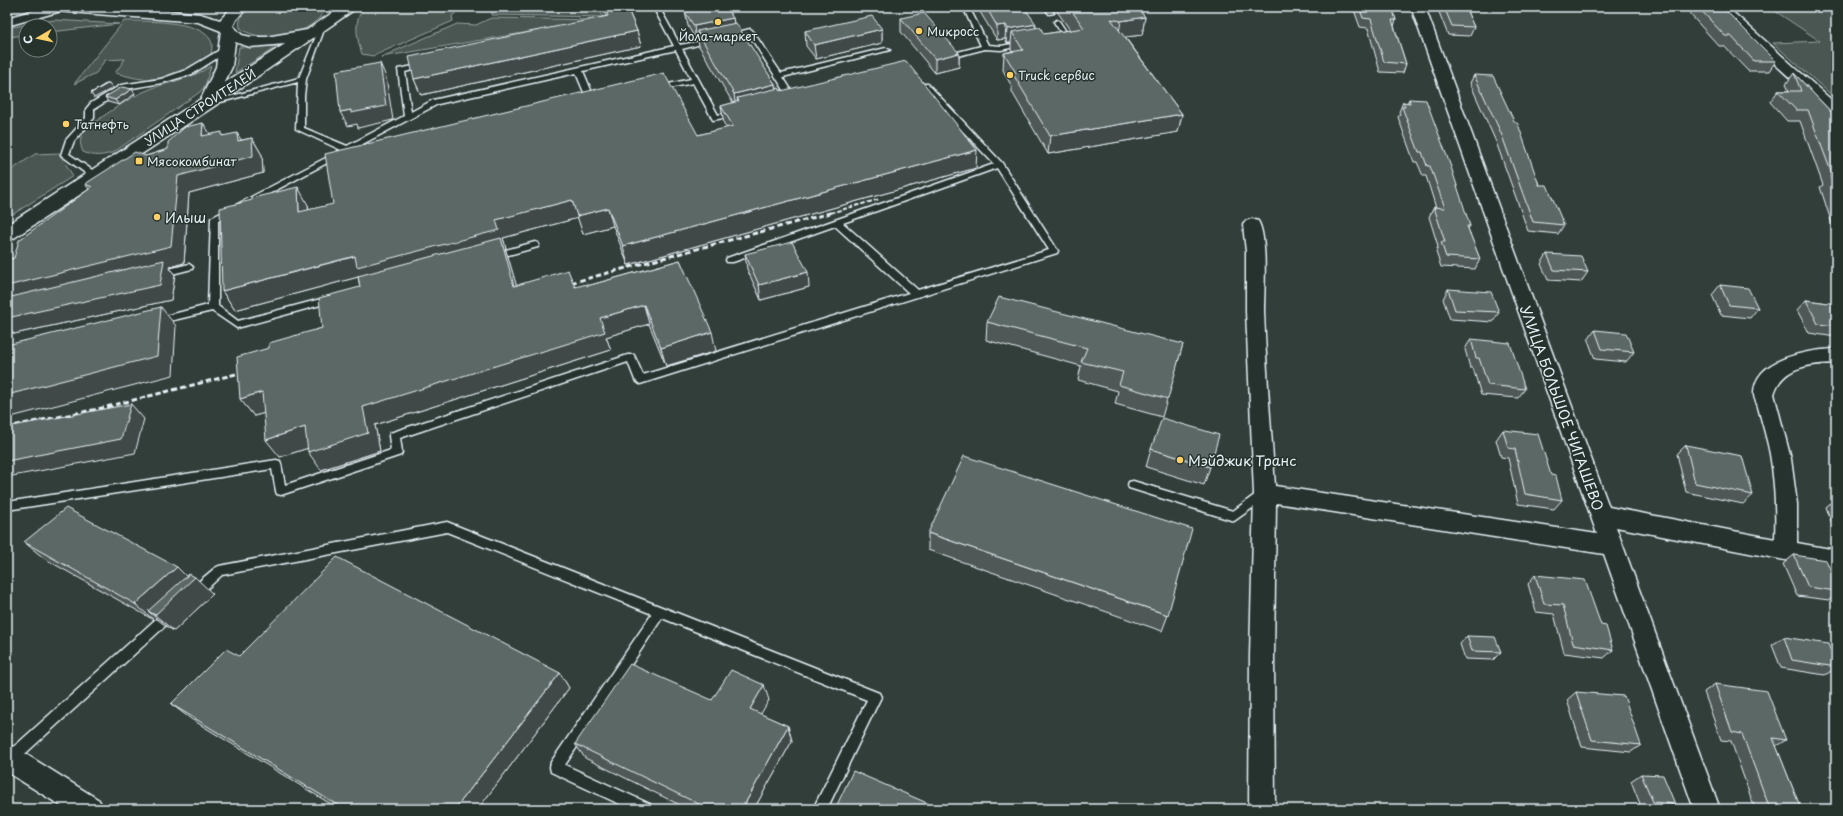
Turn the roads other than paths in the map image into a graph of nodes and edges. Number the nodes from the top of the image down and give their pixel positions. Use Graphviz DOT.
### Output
graph roads {
  1 [pos="57,7"];
  2 [pos="60,7"];
  3 [pos="135,7"];
  4 [pos="240,7"];
  5 [pos="656,7"];
  6 [pos="966,7"];
  7 [pos="1047,7"];
  8 [pos="1418,7"];
  9 [pos="1719,7"];
  10 [pos="119,9"];
  11 [pos="1051,13"];
  12 [pos="333,16"];
  13 [pos="7,22"];
  14 [pos="1057,22"];
  15 [pos="227,30"];
  16 [pos="1051,38"];
  17 [pos="1030,42"];
  18 [pos="985,47"];
  19 [pos="677,48"];
  20 [pos="226,50"];
  21 [pos="886,50"];
  22 [pos="957,55"];
  23 [pos="432,65"];
  24 [pos="579,70"];
  25 [pos="779,76"];
  26 [pos="302,79"];
  27 [pos="695,80"];
  28 [pos="920,81"];
  29 [pos="652,91"];
  30 [pos="793,98"];
  31 [pos="207,104"];
  32 [pos="601,104"];
  33 [pos="739,112"];
  34 [pos="1836,112"];
  35 [pos="408,117"];
  36 [pos="346,149"];
  37 [pos="999,164"];
  38 [pos="95,176"];
  39 [pos="836,222"];
  40 [pos="1252,225"];
  41 [pos="7,234"];
  42 [pos="535,245"];
  43 [pos="482,259"];
  44 [pos="730,260"];
  45 [pos="189,267"];
  46 [pos="150,276"];
  47 [pos="916,294"];
  48 [pos="344,296"];
  49 [pos="213,307"];
  50 [pos="144,324"];
  51 [pos="1836,356"];
  52 [pos="1133,486"];
  53 [pos="1265,493"];
  54 [pos="7,506"];
  55 [pos="1601,515"];
  56 [pos="1612,546"];
  57 [pos="1786,550"];
  58 [pos="1836,560"];
  59 [pos="660,612"];
  60 [pos="8,758"];
  61 [pos="90,809"];
  62 [pos="645,809"];
  63 [pos="820,809"];
  64 [pos="1262,809"];
  65 [pos="1707,809"];
  1 -- 2 [label="main road"];
  2 -- 10 [label="main road"];
  2 -- 13 [label="street"];
  3 -- 10 [label="main road"];
  4 -- 15 [label="main road"];
  5 -- 19 [label="lane"];
  6 -- 18 [label="lane"];
  7 -- 11 [label="lane"];
  8 -- 55 [label="street, УЛИЦА БОЛЬШОЕ ЧИГАШЕВО"];
  9 -- 34 [label="street"];
  10 -- 15 [label="main road"];
  12 -- 15 [label="main road"];
  12 -- 26 [label="lane"];
  12 -- 31 [label="main road, УЛИЦА СТРОИТЕЛЕЙ"];
  14 -- 16 [label="lane"];
  15 -- 20 [label="main road"];
  17 -- 18 [label="lane"];
  18 -- 22 [label="lane"];
  19 -- 24 [label="lane"];
  19 -- 25 [label="lane"];
  19 -- 27 [label="lane"];
  20 -- 31 [label="main road"];
  20 -- 38 [label="lane"];
  21 -- 25 [label="lane"];
  23 -- 35 [label="lane"];
  24 -- 32 [label="lane"];
  24 -- 35 [label="lane"];
  25 -- 30 [label="lane"];
  26 -- 31 [label="lane"];
  26 -- 36 [label="lane"];
  27 -- 29 [label="lane"];
  27 -- 33 [label="lane"];
  28 -- 37 [label="lane"];
  31 -- 38 [label="main road, УЛИЦА СТРОИТЕЛЕЙ"];
  35 -- 36 [label="lane"];
  36 -- 49 [label="lane"];
  37 -- 39 [label="lane"];
  37 -- 47 [label="lane"];
  38 -- 41 [label="main road, УЛИЦА СТРОИТЕЛЕЙ"];
  39 -- 44 [label="lane"];
  39 -- 47 [label="lane"];
  40 -- 53 [label="street"];
  42 -- 43 [label="lane"];
  45 -- 46 [label="lane"];
  47 -- 54 [label="lane"];
  48 -- 49 [label="lane"];
  49 -- 50 [label="lane"];
  51 -- 57 [label="street"];
  52 -- 53 [label="lane"];
  53 -- 56 [label="street"];
  53 -- 64 [label="street"];
  55 -- 56 [label="street, УЛИЦА БОЛЬШОЕ ЧИГАШЕВО"];
  55 -- 57 [label="street"];
  56 -- 65 [label="street, УЛИЦА БОЛЬШОЕ ЧИГАШЕВО"];
  57 -- 58 [label="street"];
  59 -- 60 [label="lane"];
  59 -- 62 [label="lane"];
  59 -- 63 [label="lane"];
  60 -- 61 [label="street"];
}
